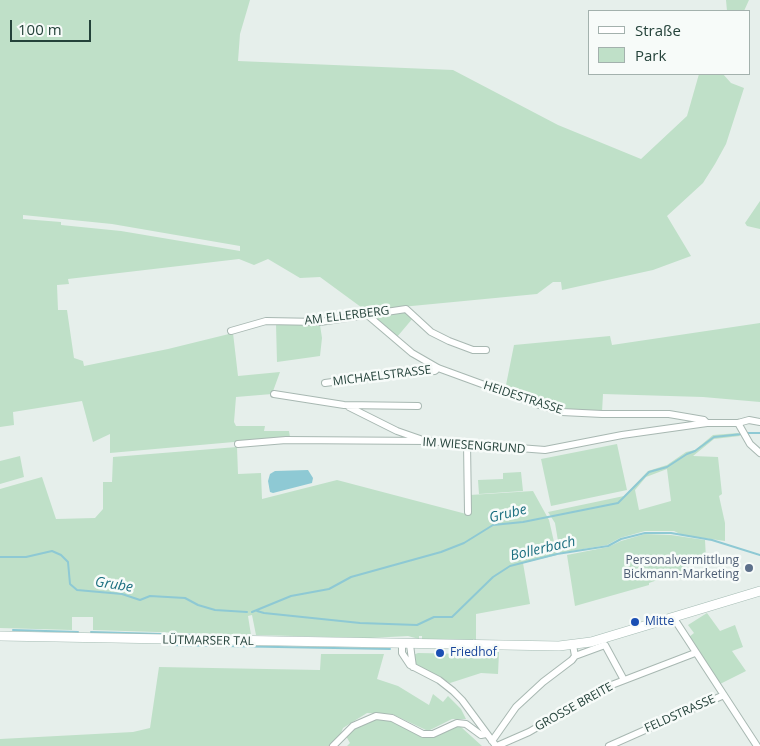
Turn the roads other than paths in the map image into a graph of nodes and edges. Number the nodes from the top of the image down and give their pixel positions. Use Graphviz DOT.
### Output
graph roads {
  1 [pos="365,314"];
  2 [pos="231,331"];
  3 [pos="486,350"];
  4 [pos="438,368"];
  5 [pos="325,383"];
  6 [pos="274,394"];
  7 [pos="344,405"];
  8 [pos="418,406"];
  9 [pos="760,422"];
  10 [pos="707,423"];
  11 [pos="740,427"];
  12 [pos="428,441"];
  13 [pos="468,443"];
  14 [pos="238,444"];
  15 [pos="760,453"];
  16 [pos="468,512"];
  17 [pos="760,591"];
  18 [pos="673,617"];
  19 [pos="0,636"];
  20 [pos="409,645"];
  21 [pos="572,645"];
  22 [pos="696,653"];
  23 [pos="575,656"];
  24 [pos="624,680"];
  25 [pos="724,695"];
  26 [pos="486,734"];
  27 [pos="495,744"];
  28 [pos="333,746"];
  29 [pos="609,746"];
  30 [pos="757,746"];
  1 -- 2 [label="street, AM ELLERBERG"];
  1 -- 3 [label="street, AM ELLERBERG"];
  1 -- 4 [label="street, HEIDESTRASSE"];
  4 -- 5 [label="street, MICHAELSTRASSE"];
  4 -- 10 [label="street, HEIDESTRASSE"];
  6 -- 7 [label="street"];
  7 -- 8 [label="street"];
  7 -- 12 [label="street"];
  9 -- 11 [label="street, HEIDESTRASSE"];
  10 -- 11 [label="street, HEIDESTRASSE"];
  10 -- 13 [label="street, IM WIESENGRUND"];
  11 -- 15 [label="street"];
  12 -- 13 [label="street, IM WIESENGRUND"];
  12 -- 14 [label="street, IM WIESENGRUND"];
  13 -- 16 [label="street"];
  17 -- 18 [label="main road, LÜTMARSER TAL"];
  18 -- 21 [label="main road, LÜTMARSER TAL"];
  18 -- 22 [label="street, FELDSTRASSE"];
  19 -- 20 [label="main road, LÜTMARSER TAL"];
  20 -- 21 [label="main road, LÜTMARSER TAL"];
  20 -- 26 [label="street"];
  21 -- 23 [label="street"];
  22 -- 24 [label="street, GROSSE BREITE"];
  22 -- 25 [label="street, FELDSTRASSE"];
  23 -- 24 [label="street, GROSSE BREITE"];
  23 -- 27 [label="street"];
  24 -- 27 [label="street, GROSSE BREITE"];
  25 -- 29 [label="street, FELDSTRASSE"];
  25 -- 30 [label="street, FELDSTRASSE"];
  26 -- 27 [label="street"];
  26 -- 28 [label="street"];
}
